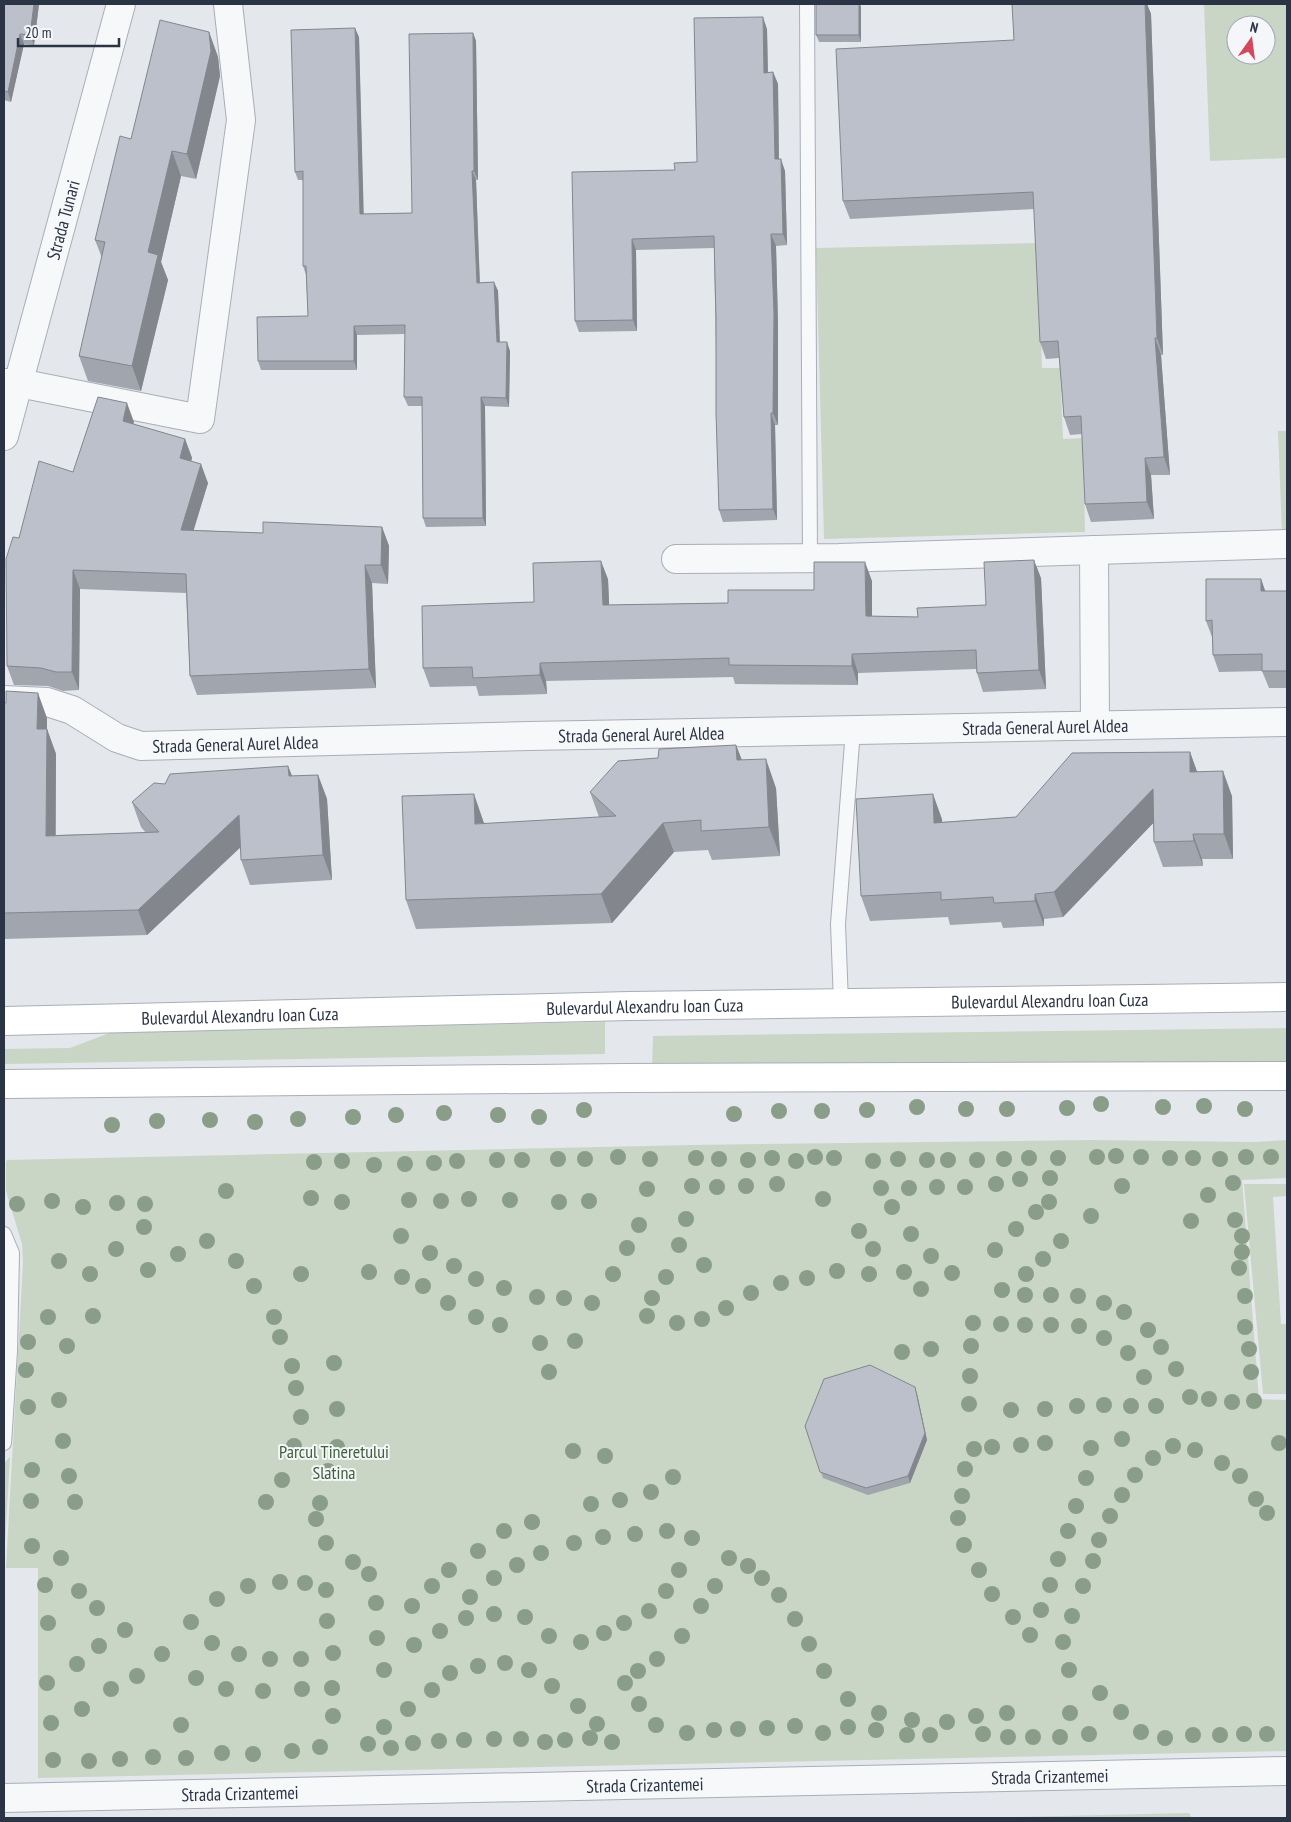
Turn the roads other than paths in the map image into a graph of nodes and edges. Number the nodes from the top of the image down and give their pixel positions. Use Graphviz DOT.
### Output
graph roads {
  1 [pos="121,4"];
  2 [pos="228,4"];
  3 [pos="807,4"];
  4 [pos="11,383"];
  5 [pos="4,436"];
  6 [pos="1287,544"];
  7 [pos="1094,550"];
  8 [pos="810,558"];
  9 [pos="676,559"];
  10 [pos="4,700"];
  11 [pos="1287,722"];
  12 [pos="1095,725"];
  13 [pos="853,730"];
  14 [pos="1287,997"];
  15 [pos="841,1002"];
  16 [pos="4,1021"];
  17 [pos="1287,1076"];
  18 [pos="4,1084"];
  19 [pos="4,1234"];
  20 [pos="4,1443"];
  21 [pos="1287,1772"];
  22 [pos="4,1798"];
  1 -- 4 [label="street, Strada Tunari"];
  2 -- 4 [label="street"];
  3 -- 8 [label="lane"];
  4 -- 5 [label="street, Strada Tunari"];
  6 -- 7 [label="street"];
  7 -- 8 [label="street"];
  7 -- 12 [label="street"];
  8 -- 9 [label="street"];
  10 -- 13 [label="street, Strada General Aurel Aldea"];
  11 -- 12 [label="street, Strada General Aurel Aldea"];
  12 -- 13 [label="street, Strada General Aurel Aldea"];
  13 -- 15 [label="lane"];
  14 -- 15 [label="main road, Bulevardul Alexandru Ioan Cuza"];
  15 -- 16 [label="main road, Bulevardul Alexandru Ioan Cuza"];
  17 -- 18 [label="main road"];
  19 -- 20 [label="lane"];
  21 -- 22 [label="street, Strada Crizantemei"];
}
